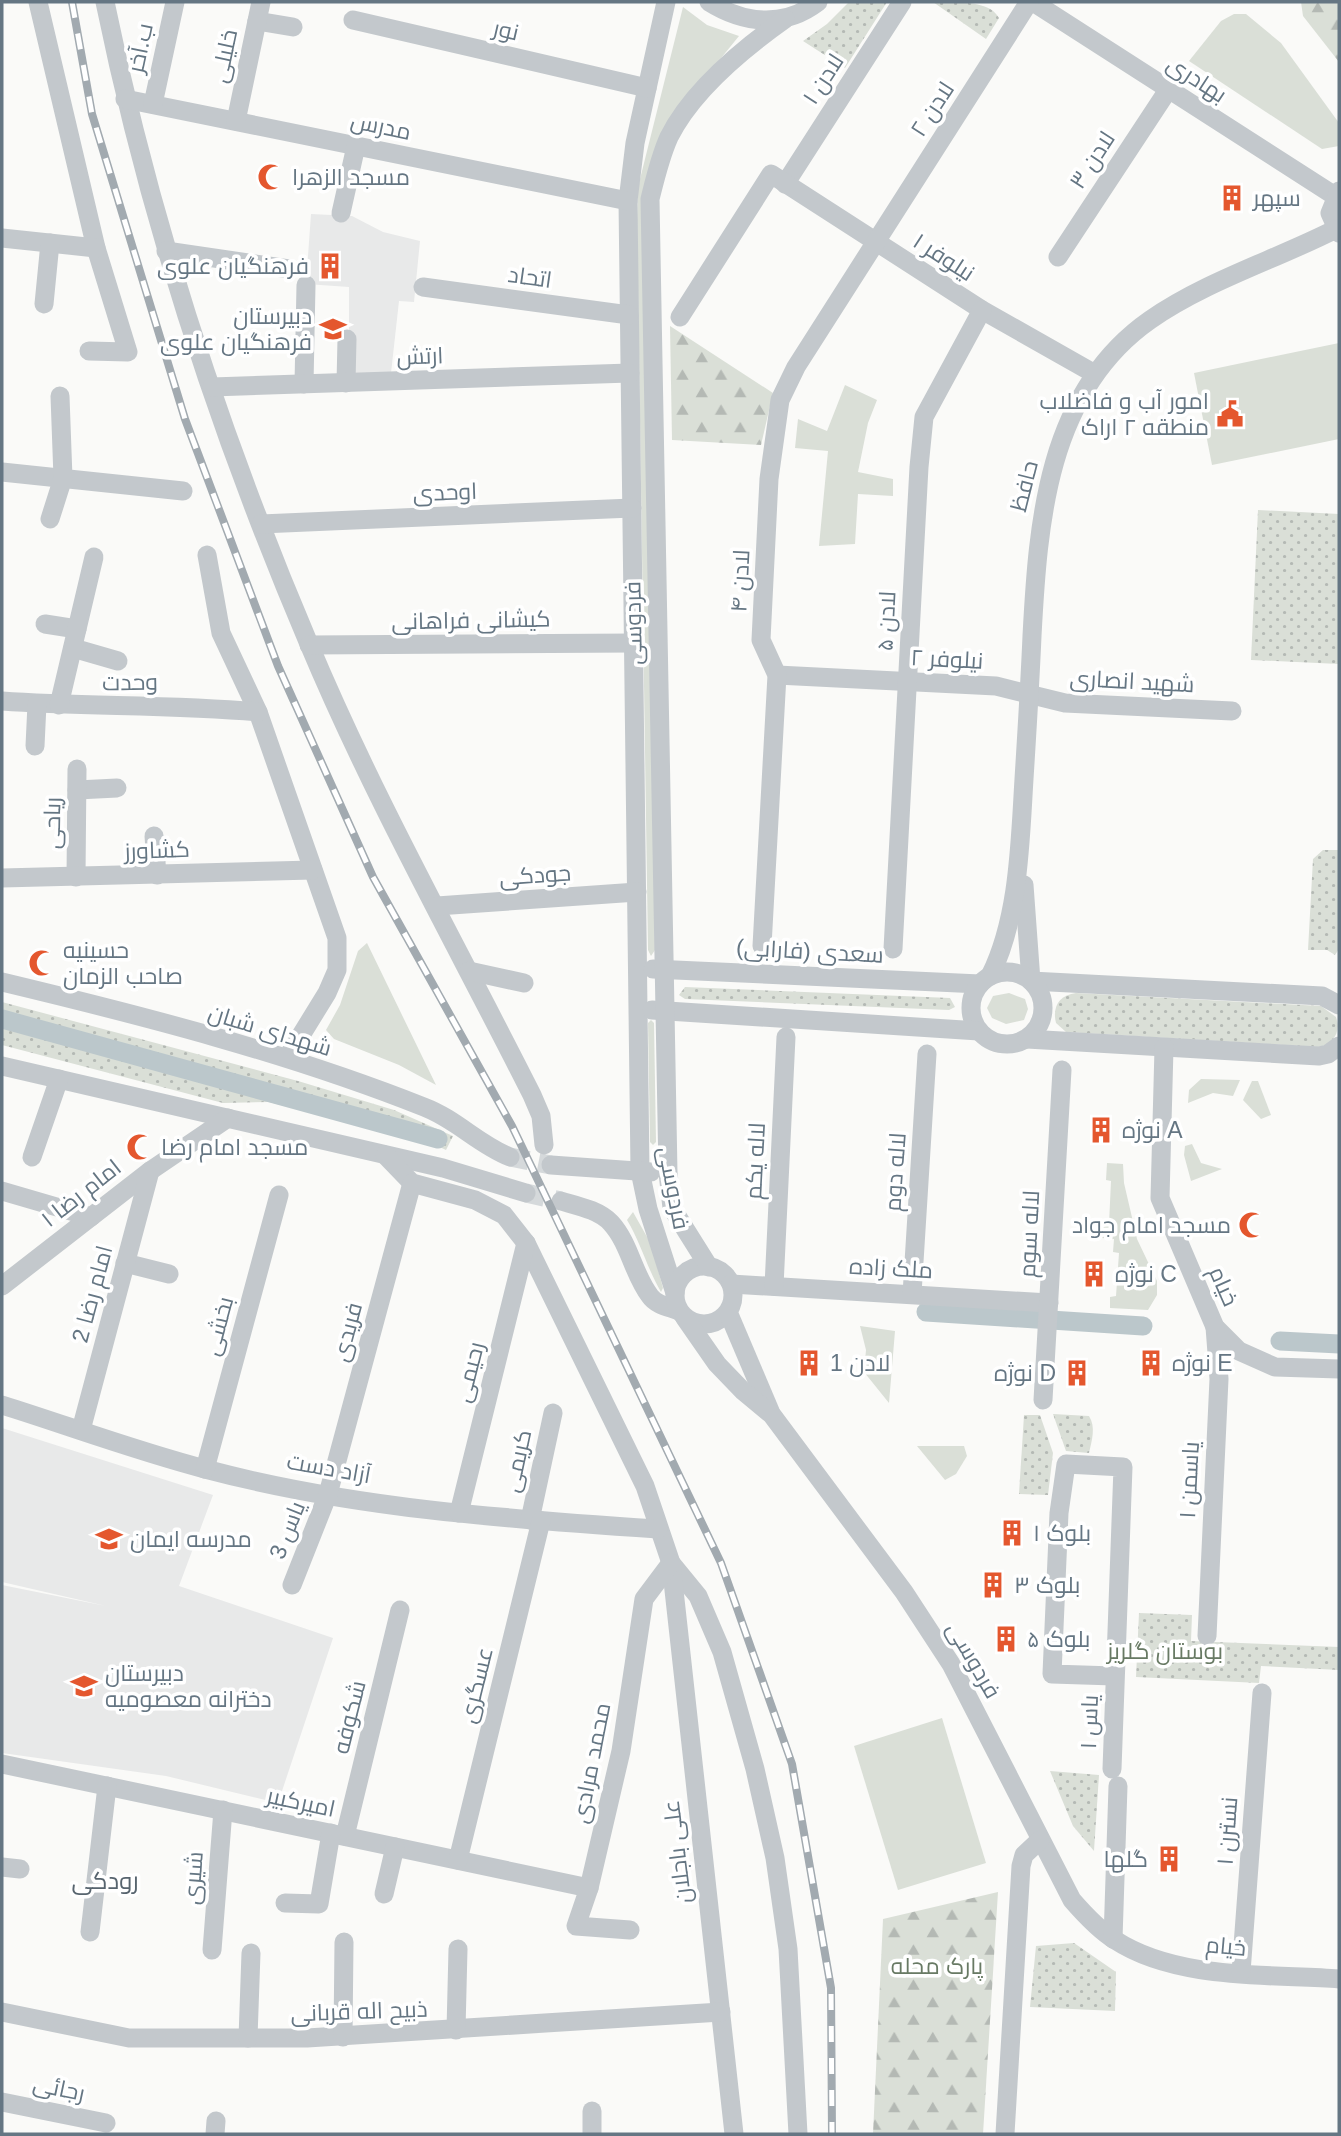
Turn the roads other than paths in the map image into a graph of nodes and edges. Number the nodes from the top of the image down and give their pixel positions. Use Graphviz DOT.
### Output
graph roads {
  1 [pos="38,2"];
  2 [pos="105,2"];
  3 [pos="175,2"];
  4 [pos="666,2"];
  5 [pos="709,2"];
  6 [pos="818,2"];
  7 [pos="902,2"];
  8 [pos="1031,2"];
  9 [pos="259,11"];
  10 [pos="785,19"];
  11 [pos="353,20"];
  12 [pos="293,27"];
  13 [pos="647,88"];
  14 [pos="1168,90"];
  15 [pos="125,99"];
  16 [pos="153,104"];
  17 [pos="236,121"];
  18 [pos="356,146"];
  19 [pos="778,179"];
  20 [pos="1337,193"];
  21 [pos="628,201"];
  22 [pos="341,213"];
  23 [pos="1337,231"];
  24 [pos="2,238"];
  25 [pos="876,242"];
  26 [pos="51,243"];
  27 [pos="96,248"];
  28 [pos="166,251"];
  29 [pos="1058,257"];
  30 [pos="289,269"];
  31 [pos="306,285"];
  32 [pos="423,287"];
  33 [pos="44,304"];
  34 [pos="982,310"];
  35 [pos="629,315"];
  36 [pos="680,317"];
  37 [pos="347,339"];
  38 [pos="89,351"];
  39 [pos="630,373"];
  40 [pos="1095,374"];
  41 [pos="346,383"];
  42 [pos="304,384"];
  43 [pos="212,387"];
  44 [pos="60,396"];
  45 [pos="2,472"];
  46 [pos="64,478"];
  47 [pos="184,491"];
  48 [pos="632,508"];
  49 [pos="50,519"];
  50 [pos="261,524"];
  51 [pos="207,555"];
  52 [pos="94,557"];
  53 [pos="45,624"];
  54 [pos="75,639"];
  55 [pos="634,643"];
  56 [pos="309,645"];
  57 [pos="118,661"];
  58 [pos="777,675"];
  59 [pos="907,682"];
  60 [pos="1030,692"];
  61 [pos="2,701"];
  62 [pos="37,704"];
  63 [pos="60,705"];
  64 [pos="1232,711"];
  65 [pos="258,712"];
  66 [pos="35,746"];
  67 [pos="77,769"];
  68 [pos="117,788"];
  69 [pos="77,790"];
  70 [pos="1022,817"];
  71 [pos="154,835"];
  72 [pos="313,870"];
  73 [pos="157,875"];
  74 [pos="76,877"];
  75 [pos="2,878"];
  76 [pos="638,892"];
  77 [pos="437,906"];
  78 [pos="762,946"];
  79 [pos="893,949"];
  80 [pos="638,968"];
  81 [pos="664,969"];
  82 [pos="469,971"];
  83 [pos="985,980"];
  84 [pos="1031,981"];
  85 [pos="2,982"];
  86 [pos="524,983"];
  87 [pos="1337,997"];
  88 [pos="637,1009"];
  89 [pos="664,1011"];
  90 [pos="979,1031"];
  91 [pos="786,1037"];
  92 [pos="1027,1039"];
  93 [pos="1339,1046"];
  94 [pos="1164,1048"];
  95 [pos="927,1054"];
  96 [pos="286,1058"];
  97 [pos="2,1066"];
  98 [pos="1062,1070"];
  99 [pos="60,1079"];
  100 [pos="228,1118"];
  101 [pos="544,1145"];
  102 [pos="385,1154"];
  103 [pos="32,1157"];
  104 [pos="510,1157"];
  105 [pos="551,1165"];
  106 [pos="150,1171"];
  107 [pos="640,1171"];
  108 [pos="668,1173"];
  109 [pos="412,1184"];
  110 [pos="2,1191"];
  111 [pos="526,1193"];
  112 [pos="279,1195"];
  113 [pos="561,1201"];
  114 [pos="91,1217"];
  115 [pos="526,1243"];
  116 [pos="125,1263"];
  117 [pos="709,1267"];
  118 [pos="169,1274"];
  119 [pos="731,1284"];
  120 [pos="2,1286"];
  121 [pos="774,1286"];
  122 [pos="912,1294"];
  123 [pos="680,1307"];
  124 [pos="1049,1307"];
  125 [pos="728,1312"];
  126 [pos="1215,1327"];
  127 [pos="1339,1369"];
  128 [pos="1043,1400"];
  129 [pos="2,1405"];
  130 [pos="553,1412"];
  131 [pos="772,1415"];
  132 [pos="81,1430"];
  133 [pos="205,1469"];
  134 [pos="328,1494"];
  135 [pos="459,1513"];
  136 [pos="535,1520"];
  137 [pos="658,1529"];
  138 [pos="671,1563"];
  139 [pos="292,1585"];
  140 [pos="400,1610"];
  141 [pos="1206,1636"];
  142 [pos="1114,1676"];
  143 [pos="1262,1693"];
  144 [pos="2,1764"];
  145 [pos="107,1786"];
  146 [pos="223,1810"];
  147 [pos="338,1835"];
  148 [pos="1040,1840"];
  149 [pos="395,1847"];
  150 [pos="458,1860"];
  151 [pos="589,1888"];
  152 [pos="384,1894"];
  153 [pos="285,1903"];
  154 [pos="629,1930"];
  155 [pos="90,1932"];
  156 [pos="1113,1940"];
  157 [pos="344,1942"];
  158 [pos="458,1949"];
  159 [pos="212,1950"];
  160 [pos="251,1953"];
  161 [pos="1241,1972"];
  162 [pos="1339,1979"];
  163 [pos="2,2012"];
  164 [pos="721,2012"];
  165 [pos="456,2030"];
  166 [pos="343,2036"];
  167 [pos="248,2038"];
  168 [pos="2,2102"];
  169 [pos="592,2111"];
  170 [pos="106,2123"];
  171 [pos="592,2134"];
  172 [pos="734,2134"];
  173 [pos="798,2134"];
  174 [pos="1005,2134"];
  1 -- 27 [label="street"];
  2 -- 15 [label="street"];
  3 -- 16 [label="street, ب.آخر"];
  4 -- 13 [label="street, فردوسی"];
  5 -- 10 [label="street"];
  6 -- 10 [label="street, فردوسی"];
  7 -- 19 [label="street, لادن ۱"];
  8 -- 14 [label="street, بهادری"];
  8 -- 25 [label="street, لادن ۲"];
  9 -- 12 [label="street"];
  9 -- 17 [label="street, خلیلی"];
  10 -- 81 [label="street, فردوسی"];
  11 -- 13 [label="street, نور"];
  13 -- 21 [label="street, فردوسی"];
  14 -- 20 [label="street, بهادری"];
  14 -- 29 [label="street, لادن ۳"];
  15 -- 16 [label="street, مدرس"];
  15 -- 28 [label="street"];
  16 -- 17 [label="street, مدرس"];
  17 -- 18 [label="street, مدرس"];
  18 -- 21 [label="street, مدرس"];
  18 -- 22 [label="street"];
  19 -- 25 [label="street, نیلوفر ۱"];
  19 -- 36 [label="street, لادن ۱"];
  20 -- 23 [label="street"];
  21 -- 35 [label="street, فردوسی"];
  23 -- 40 [label="street, حافظ"];
  24 -- 26 [label="street"];
  25 -- 34 [label="street, نیلوفر ۱"];
  25 -- 58 [label="street, لادن ۴"];
  26 -- 27 [label="street"];
  26 -- 33 [label="street"];
  27 -- 38 [label="street"];
  28 -- 30 [label="street"];
  28 -- 43 [label="street"];
  31 -- 42 [label="street"];
  32 -- 35 [label="street, اتحاد"];
  34 -- 40 [label="street, نیلوفر ۱"];
  34 -- 59 [label="street, لادن ۵"];
  35 -- 39 [label="street, فردوسی"];
  37 -- 41 [label="street"];
  39 -- 41 [label="street, ارتش"];
  39 -- 48 [label="street, فردوسی"];
  40 -- 60 [label="street, حافظ"];
  41 -- 42 [label="street, ارتش"];
  42 -- 43 [label="street, ارتش"];
  43 -- 50 [label="street"];
  44 -- 46 [label="street"];
  45 -- 46 [label="street"];
  46 -- 47 [label="street"];
  46 -- 49 [label="street"];
  48 -- 50 [label="street, اوحدی"];
  48 -- 55 [label="street, فردوسی"];
  50 -- 56 [label="street"];
  51 -- 65 [label="street"];
  52 -- 54 [label="street"];
  53 -- 54 [label="street"];
  54 -- 57 [label="street"];
  54 -- 63 [label="street"];
  55 -- 56 [label="street, کیشانی فراهانی"];
  55 -- 76 [label="street, فردوسی"];
  56 -- 77 [label="street"];
  58 -- 59 [label="street, نیلوفر ۲"];
  58 -- 78 [label="street, لادن ۴"];
  59 -- 60 [label="street, نیلوفر ۲"];
  59 -- 79 [label="street, لادن ۵"];
  60 -- 64 [label="street, شهید انصاری"];
  60 -- 70 [label="street, حافظ"];
  61 -- 62 [label="street, وحدت"];
  62 -- 63 [label="street, وحدت"];
  62 -- 66 [label="street"];
  63 -- 65 [label="street, وحدت"];
  65 -- 72 [label="street"];
  67 -- 69 [label="street, ریاحی"];
  68 -- 69 [label="street"];
  69 -- 74 [label="street, ریاحی"];
  70 -- 83 [label="street"];
  70 -- 84 [label="street"];
  71 -- 73 [label="street"];
  72 -- 73 [label="street, کشاورز"];
  72 -- 96 [label="street"];
  73 -- 74 [label="street, کشاورز"];
  74 -- 75 [label="street, کشاورز"];
  76 -- 77 [label="street, جودکی"];
  76 -- 80 [label="street, فردوسی"];
  77 -- 82 [label="street"];
  80 -- 81 [label="street, سعدی (فارابی)"];
  80 -- 88 [label="street, فردوسی"];
  81 -- 83 [label="street, سعدی (فارابی)"];
  81 -- 89 [label="street, فردوسی"];
  82 -- 86 [label="street"];
  82 -- 101 [label="street"];
  83 -- 84 [label="street"];
  83 -- 90 [label="street"];
  84 -- 87 [label="street"];
  84 -- 92 [label="street"];
  85 -- 96 [label="street, شهدای شبان"];
  88 -- 89 [label="street"];
  88 -- 107 [label="street, فردوسی"];
  89 -- 90 [label="street"];
  89 -- 108 [label="street, فردوسی"];
  90 -- 92 [label="street"];
  91 -- 121 [label="street, لاله یکم"];
  92 -- 94 [label="street"];
  93 -- 94 [label="street"];
  94 -- 126 [label="street, خیام"];
  95 -- 122 [label="street, لاله دوم"];
  96 -- 104 [label="street, شهدای شبان"];
  97 -- 99 [label="street"];
  98 -- 124 [label="street, لاله سوم"];
  99 -- 100 [label="street"];
  99 -- 103 [label="street"];
  100 -- 102 [label="street"];
  100 -- 106 [label="street, امام رضا ۱"];
  102 -- 109 [label="street"];
  102 -- 111 [label="street"];
  105 -- 107 [label="street"];
  106 -- 114 [label="street, امام رضا ۱"];
  106 -- 116 [label="street, امام رضا 2"];
  107 -- 108 [label="street"];
  107 -- 123 [label="street, فردوسی"];
  108 -- 117 [label="street, فردوسی"];
  109 -- 115 [label="street"];
  109 -- 134 [label="street, فریدی"];
  110 -- 114 [label="street"];
  112 -- 133 [label="street, بخشی"];
  113 -- 123 [label="street"];
  114 -- 120 [label="street, امام رضا ۱"];
  115 -- 135 [label="street, رحیمی"];
  115 -- 137 [label="street"];
  116 -- 118 [label="street"];
  116 -- 132 [label="street, امام رضا 2"];
  117 -- 119 [label="street"];
  117 -- 123 [label="street"];
  119 -- 121 [label="street, ملک زاده"];
  119 -- 125 [label="street"];
  121 -- 122 [label="street, ملک زاده"];
  122 -- 124 [label="street, ملک زاده"];
  123 -- 125 [label="street"];
  123 -- 131 [label="street, فردوسی"];
  124 -- 128 [label="street, لاله سوم"];
  125 -- 131 [label="street, فردوسی"];
  126 -- 127 [label="street, خیام"];
  126 -- 141 [label="street, یاسمن ۱"];
  129 -- 132 [label="street, آزاد دست"];
  130 -- 136 [label="street, کریمی"];
  131 -- 148 [label="street, فردوسی"];
  132 -- 133 [label="street, آزاد دست"];
  133 -- 134 [label="street, آزاد دست"];
  134 -- 135 [label="street, آزاد دست"];
  134 -- 139 [label="street, یاس 3"];
  135 -- 136 [label="street, آزاد دست"];
  136 -- 137 [label="street, آزاد دست"];
  136 -- 150 [label="street, عسگری"];
  137 -- 138 [label="street"];
  138 -- 151 [label="street, محمد مرادی"];
  138 -- 164 [label="street, علی باجلان"];
  138 -- 173 [label="street"];
  140 -- 147 [label="street, شکوفه"];
  142 -- 142 [label="street, یاس ۱"];
  142 -- 156 [label="street, یاس ۱"];
  143 -- 161 [label="street, نسترن ۱"];
  144 -- 145 [label="street, امیرکبیر"];
  145 -- 146 [label="street, امیرکبیر"];
  145 -- 155 [label="street"];
  146 -- 147 [label="street, امیرکبیر"];
  146 -- 159 [label="street, شیری"];
  147 -- 149 [label="street, امیرکبیر"];
  147 -- 153 [label="street, شکوفه"];
  148 -- 156 [label="street, فردوسی"];
  148 -- 174 [label="street"];
  149 -- 150 [label="street, امیرکبیر"];
  149 -- 152 [label="street"];
  150 -- 151 [label="street, امیرکبیر"];
  151 -- 154 [label="street, محمد مرادی"];
  156 -- 161 [label="street, خیام"];
  157 -- 166 [label="street"];
  158 -- 165 [label="street"];
  160 -- 167 [label="street"];
  161 -- 162 [label="street, خیام"];
  163 -- 167 [label="street, ذبیح اله قربانی"];
  164 -- 165 [label="street, ذبیح اله قربانی"];
  164 -- 172 [label="street, علی باجلان"];
  165 -- 166 [label="street, ذبیح اله قربانی"];
  166 -- 167 [label="street, ذبیح اله قربانی"];
  168 -- 170 [label="street, رجائی"];
  169 -- 171 [label="street"];
}
